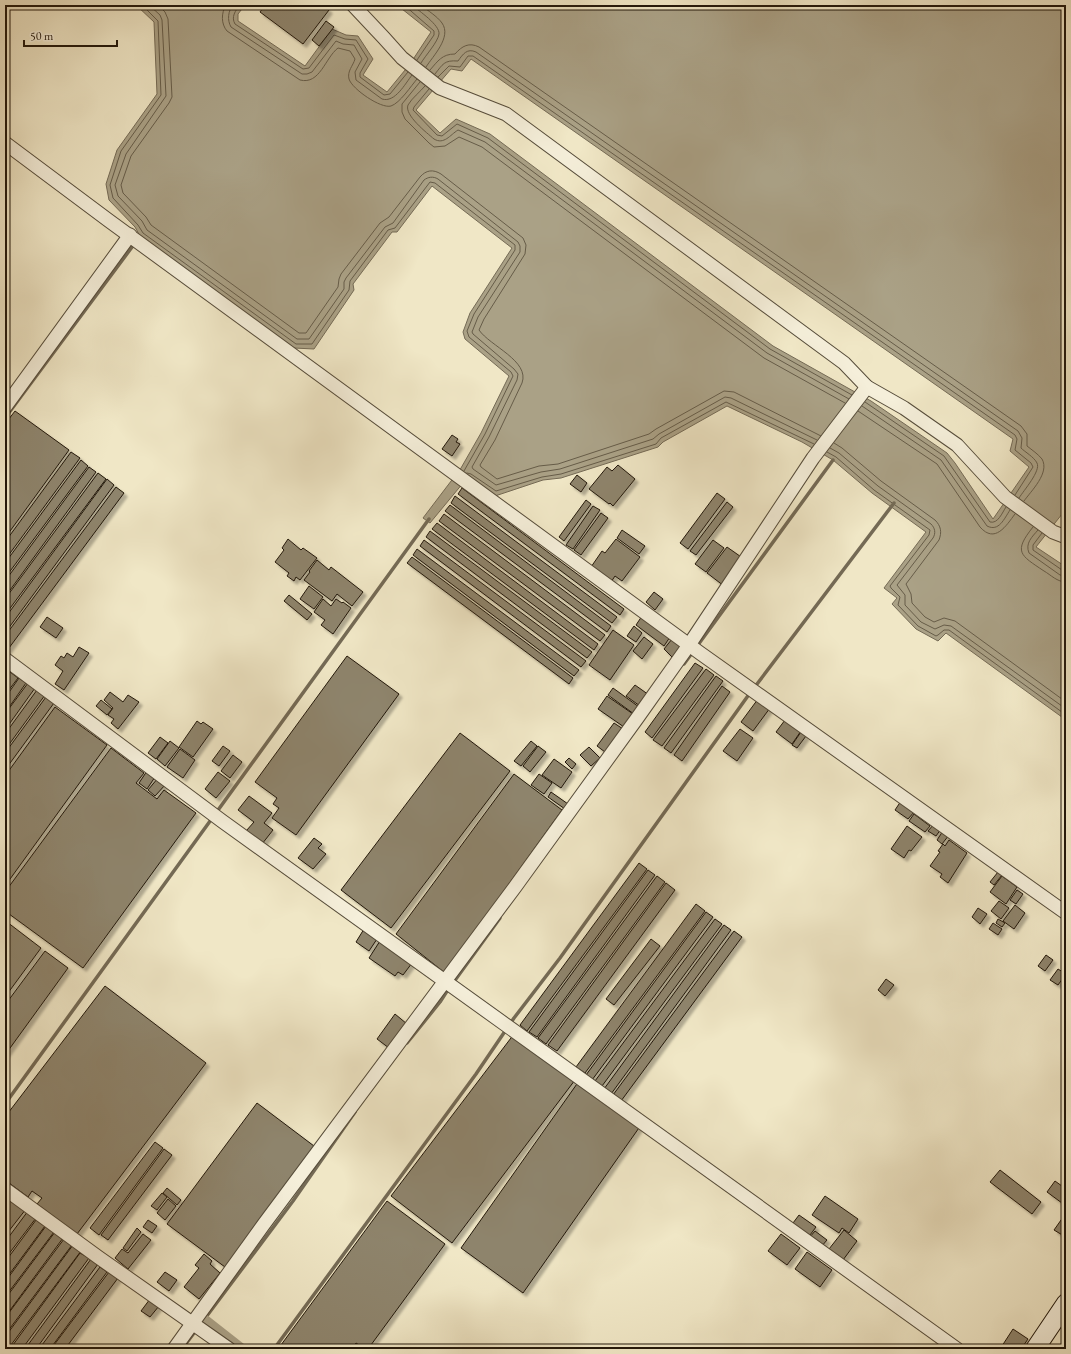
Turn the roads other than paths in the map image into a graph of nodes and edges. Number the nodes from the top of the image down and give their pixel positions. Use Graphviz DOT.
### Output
graph roads {
  1 [pos="353,5"];
  2 [pos="5,143"];
  3 [pos="135,239"];
  4 [pos="867,387"];
  5 [pos="5,407"];
  6 [pos="1066,537"];
  7 [pos="695,649"];
  8 [pos="5,659"];
  9 [pos="1066,913"];
  10 [pos="448,984"];
  11 [pos="5,1189"];
  12 [pos="1066,1303"];
  13 [pos="197,1327"];
  14 [pos="174,1349"];
  15 [pos="229,1349"];
  16 [pos="957,1349"];
  17 [pos="1035,1349"];
  1 -- 4 [label="street"];
  2 -- 3 [label="street"];
  3 -- 5 [label="street"];
  3 -- 7 [label="street"];
  4 -- 6 [label="street"];
  4 -- 7 [label="street"];
  7 -- 9 [label="street"];
  7 -- 10 [label="street"];
  8 -- 10 [label="street"];
  10 -- 13 [label="street"];
  10 -- 16 [label="street"];
  11 -- 13 [label="street"];
  12 -- 17 [label="main road"];
  13 -- 14 [label="street"];
  13 -- 15 [label="street"];
}
